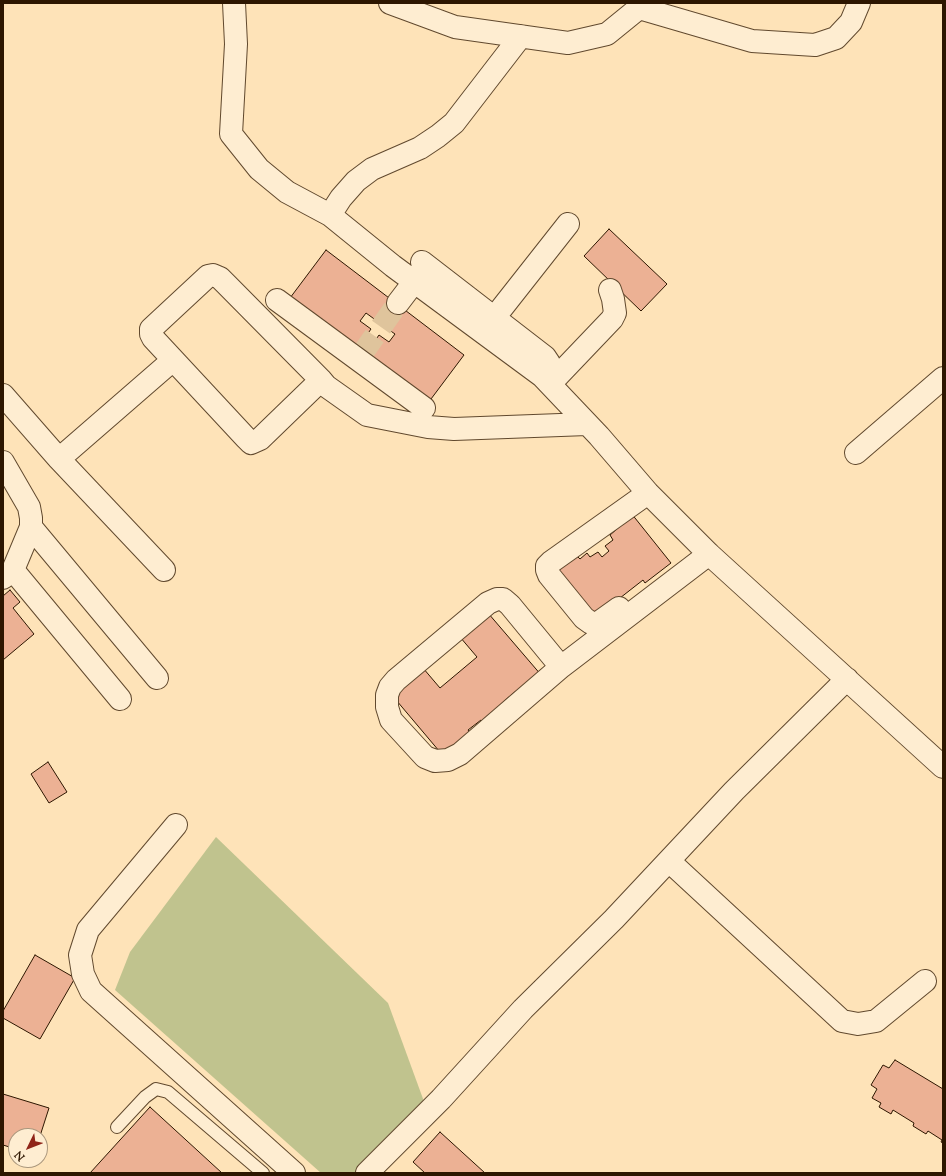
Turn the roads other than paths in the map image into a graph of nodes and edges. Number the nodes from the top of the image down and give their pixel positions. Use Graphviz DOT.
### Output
graph roads {
  1 [pos="234,3"];
  2 [pos="390,3"];
  3 [pos="859,3"];
  4 [pos="640,6"];
  5 [pos="521,36"];
  6 [pos="330,215"];
  7 [pos="568,224"];
  8 [pos="418,272"];
  9 [pos="610,290"];
  10 [pos="277,300"];
  11 [pos="398,303"];
  12 [pos="494,318"];
  13 [pos="173,360"];
  14 [pos="943,378"];
  15 [pos="321,380"];
  16 [pos="550,384"];
  17 [pos="5,402"];
  18 [pos="424,408"];
  19 [pos="587,424"];
  20 [pos="856,453"];
  21 [pos="59,459"];
  22 [pos="3,462"];
  23 [pos="648,493"];
  24 [pos="31,527"];
  25 [pos="704,548"];
  26 [pos="164,570"];
  27 [pos="8,574"];
  28 [pos="561,667"];
  29 [pos="157,678"];
  30 [pos="846,679"];
  31 [pos="120,699"];
  32 [pos="943,767"];
  33 [pos="176,825"];
  34 [pos="669,861"];
  35 [pos="925,982"];
  36 [pos="116,1126"];
  37 [pos="263,1173"];
  38 [pos="294,1173"];
  39 [pos="367,1173"];
  1 -- 6 [label="street"];
  2 -- 5 [label="street"];
  3 -- 4 [label="street"];
  4 -- 5 [label="street"];
  5 -- 6 [label="street"];
  6 -- 8 [label="street"];
  7 -- 12 [label="street"];
  8 -- 11 [label="street"];
  8 -- 12 [label="street"];
  8 -- 16 [label="street"];
  9 -- 16 [label="street"];
  10 -- 18 [label="street"];
  12 -- 16 [label="street"];
  13 -- 15 [label="street"];
  13 -- 15 [label="street"];
  13 -- 21 [label="street"];
  14 -- 20 [label="street"];
  15 -- 19 [label="street"];
  16 -- 19 [label="street"];
  17 -- 21 [label="street"];
  19 -- 23 [label="street"];
  21 -- 26 [label="street"];
  22 -- 24 [label="street"];
  23 -- 25 [label="street"];
  23 -- 25 [label="street"];
  24 -- 27 [label="street"];
  24 -- 29 [label="street"];
  25 -- 28 [label="street"];
  25 -- 30 [label="street"];
  27 -- 31 [label="street"];
  28 -- 28 [label="street"];
  30 -- 32 [label="street"];
  30 -- 34 [label="street"];
  33 -- 38 [label="street"];
  34 -- 35 [label="street"];
  34 -- 39 [label="street"];
  36 -- 37 [label="lane"];
}
